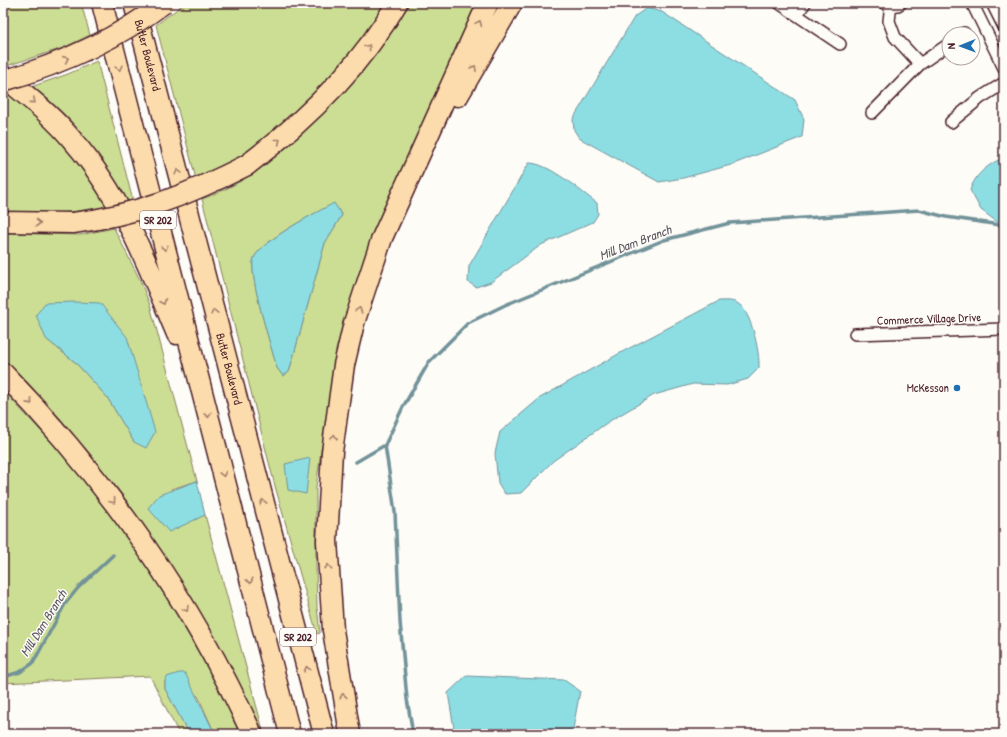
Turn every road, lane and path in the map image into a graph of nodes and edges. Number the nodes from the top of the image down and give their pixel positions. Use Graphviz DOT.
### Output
graph roads {
  1 [pos="102,3"];
  2 [pos="134,3"];
  3 [pos="164,3"];
  4 [pos="397,3"];
  5 [pos="488,3"];
  6 [pos="512,3"];
  7 [pos="778,3"];
  8 [pos="805,3"];
  9 [pos="892,3"];
  10 [pos="972,3"];
  11 [pos="992,3"];
  12 [pos="797,14"];
  13 [pos="1004,27"];
  14 [pos="840,44"];
  15 [pos="941,50"];
  16 [pos="920,64"];
  17 [pos="1004,68"];
  18 [pos="3,76"];
  19 [pos="3,81"];
  20 [pos="1004,83"];
  21 [pos="872,113"];
  22 [pos="951,122"];
  23 [pos="399,199"];
  24 [pos="3,222"];
  25 [pos="1004,329"];
  26 [pos="855,334"];
  27 [pos="3,374"];
  28 [pos="203,395"];
  29 [pos="252,734"];
  30 [pos="290,734"];
  31 [pos="324,734"];
  32 [pos="350,734"];
  1 -- 28 [label="highway, SR 202, one-way"];
  31 -- 2 [label="highway, Butler Boulevard / SR 202, one-way"];
  19 -- 3 [label="highway, one-way, bridge"];
  24 -- 4 [label="highway, one-way, bridge"];
  23 -- 5 [label="highway, one-way"];
  23 -- 6 [label="highway, one-way"];
  7 -- 12 [label="street"];
  8 -- 12 [label="street"];
  9 -- 16 [label="street"];
  10 -- 17 [label="street"];
  11 -- 13 [label="street"];
  12 -- 14 [label="street"];
  15 -- 16 [label="street"];
  16 -- 21 [label="street"];
  18 -- 28 [label="highway, one-way"];
  20 -- 22 [label="street"];
  32 -- 23 [label="highway, one-way"];
  25 -- 26 [label="street, Commerce Village Drive"];
  27 -- 29 [label="highway, one-way"];
  28 -- 30 [label="highway, SR 202, one-way"];
}
